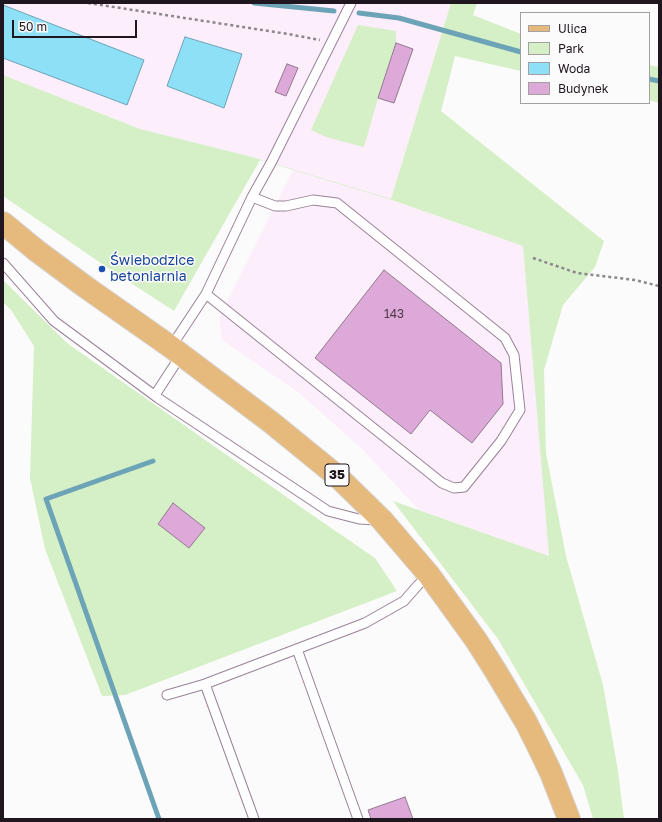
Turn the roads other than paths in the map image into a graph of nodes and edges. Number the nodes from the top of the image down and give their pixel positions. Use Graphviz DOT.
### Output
graph roads {
  1 [pos="351,3"];
  2 [pos="252,197"];
  3 [pos="3,223"];
  4 [pos="3,263"];
  5 [pos="206,294"];
  6 [pos="176,351"];
  7 [pos="155,395"];
  8 [pos="382,520"];
  9 [pos="429,575"];
  10 [pos="297,649"];
  11 [pos="205,684"];
  12 [pos="167,695"];
  13 [pos="254,819"];
  14 [pos="358,819"];
  15 [pos="569,819"];
  1 -- 2 [label="lane"];
  2 -- 5 [label="lane"];
  2 -- 5 [label="lane"];
  3 -- 6 [label="main road, 35"];
  4 -- 7 [label="lane"];
  5 -- 6 [label="lane"];
  6 -- 7 [label="lane"];
  6 -- 8 [label="main road, 35"];
  7 -- 8 [label="lane"];
  8 -- 9 [label="main road, 35"];
  9 -- 10 [label="lane"];
  9 -- 15 [label="main road, 35"];
  10 -- 11 [label="lane"];
  10 -- 14 [label="lane"];
  11 -- 12 [label="lane"];
  11 -- 13 [label="lane"];
}
